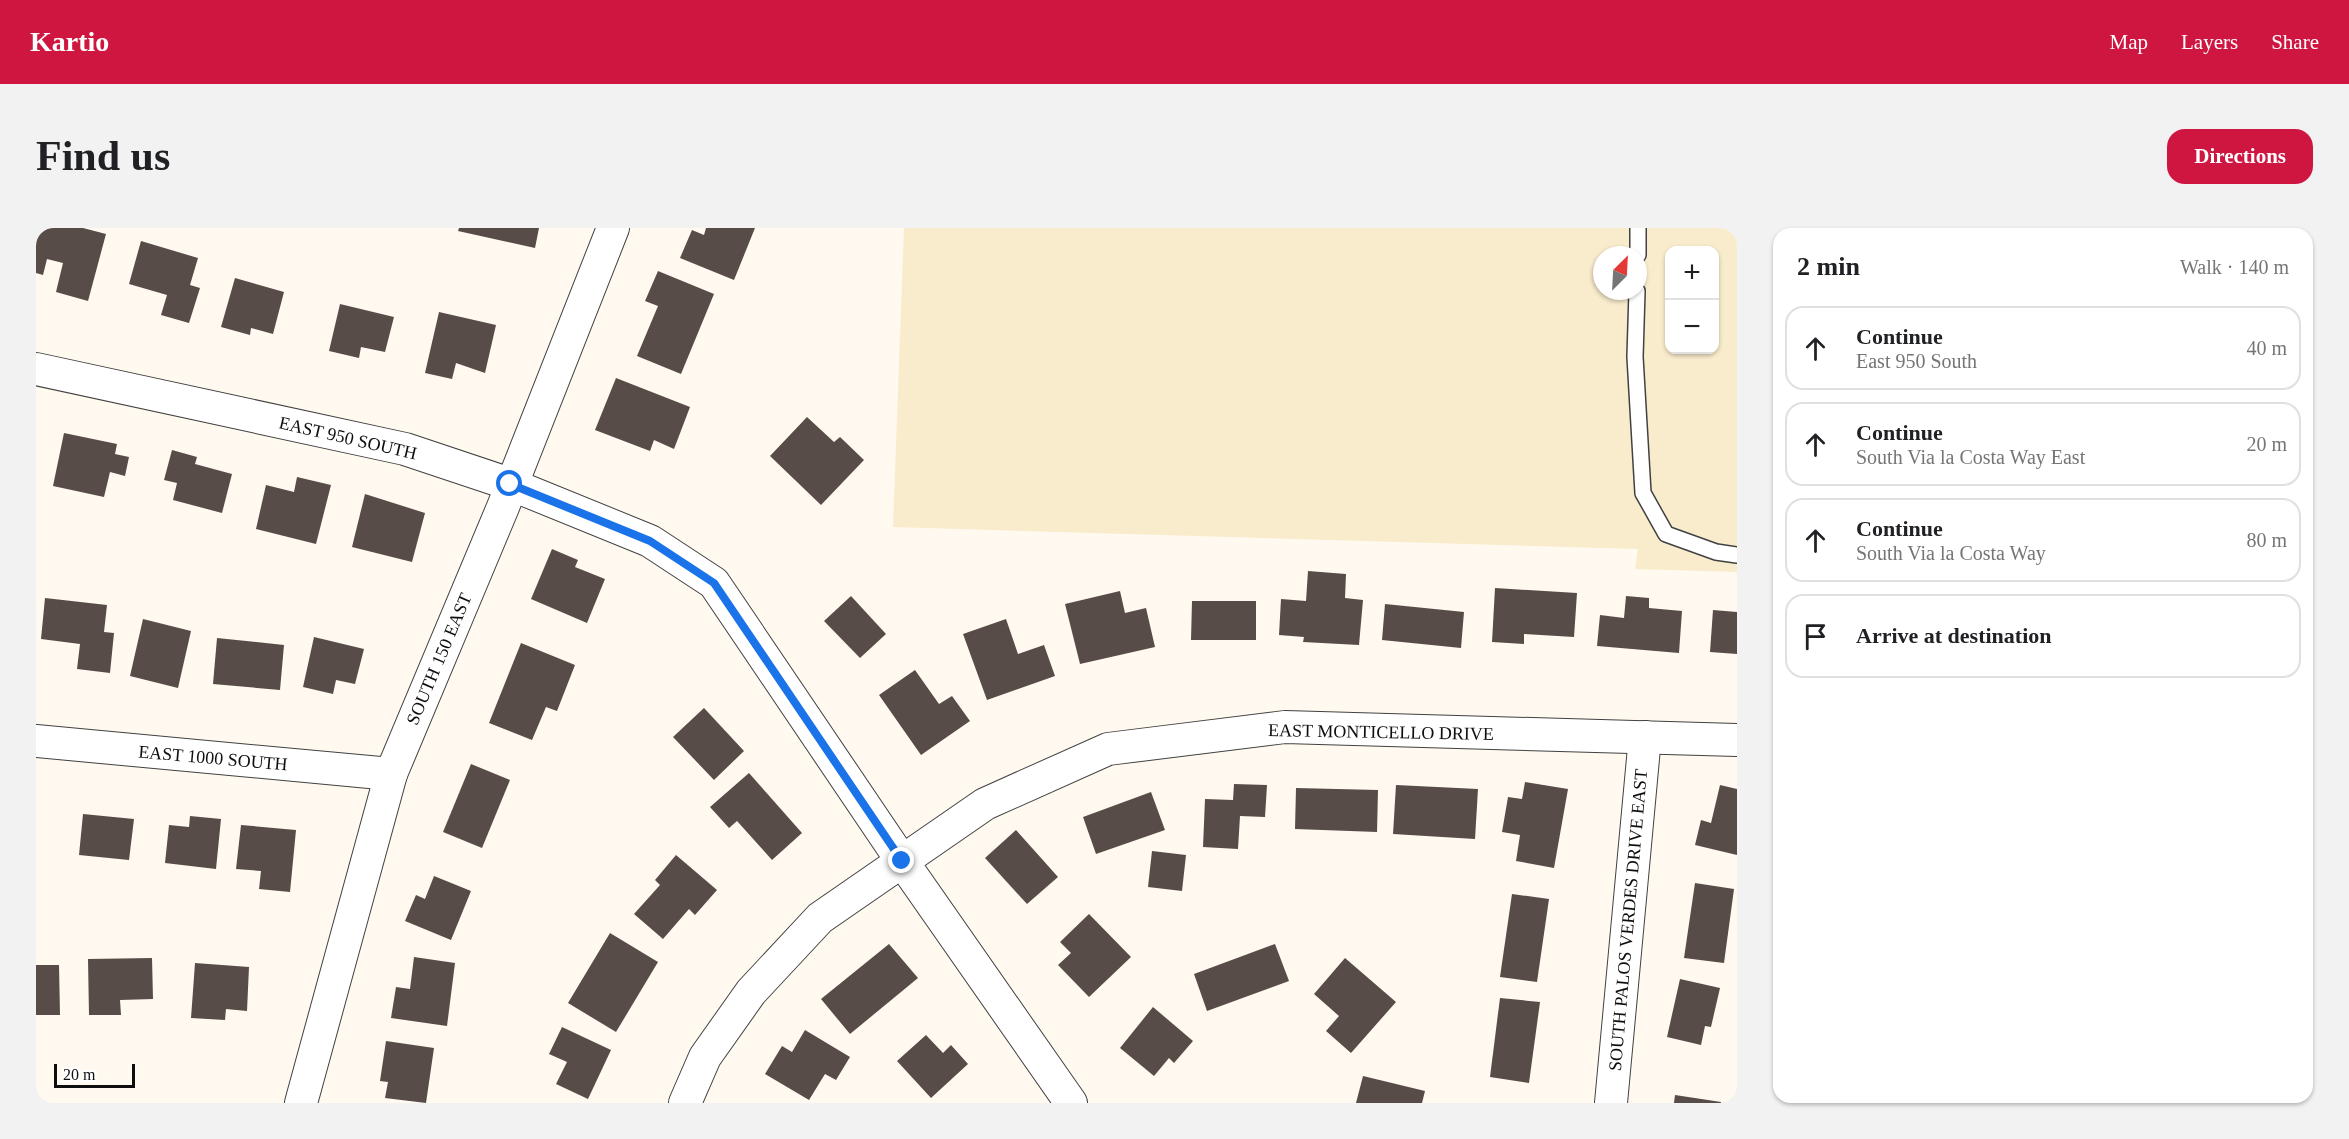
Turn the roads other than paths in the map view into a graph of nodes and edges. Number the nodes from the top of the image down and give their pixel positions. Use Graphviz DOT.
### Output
graph roads {
  1 [pos="614,228"];
  2 [pos="1638,228"];
  3 [pos="1638,246"];
  4 [pos="1636,300"];
  5 [pos="36,369"];
  6 [pos="510,484"];
  7 [pos="1737,555"];
  8 [pos="1645,737"];
  9 [pos="1737,740"];
  10 [pos="36,741"];
  11 [pos="391,774"];
  12 [pos="902,861"];
  13 [pos="301,1103"];
  14 [pos="685,1103"];
  15 [pos="1071,1103"];
  16 [pos="1611,1103"];
  1 -- 6 [label="street, SOUTH 150 EAST"];
  2 -- 3 [label="lane"];
  4 -- 7 [label="lane"];
  5 -- 6 [label="street, EAST 950 SOUTH"];
  6 -- 11 [label="street, SOUTH 150 EAST"];
  6 -- 12 [label="street, EAST 950 SOUTH"];
  8 -- 9 [label="street, EAST MONTICELLO DRIVE"];
  8 -- 12 [label="street, EAST MONTICELLO DRIVE"];
  8 -- 16 [label="street, SOUTH PALOS VERDES DRIVE EAST"];
  10 -- 11 [label="street, EAST 1000 SOUTH"];
  11 -- 13 [label="street, SOUTH 150 EAST"];
  12 -- 14 [label="street, EAST MONTICELLO DRIVE"];
  12 -- 15 [label="street"];
}
